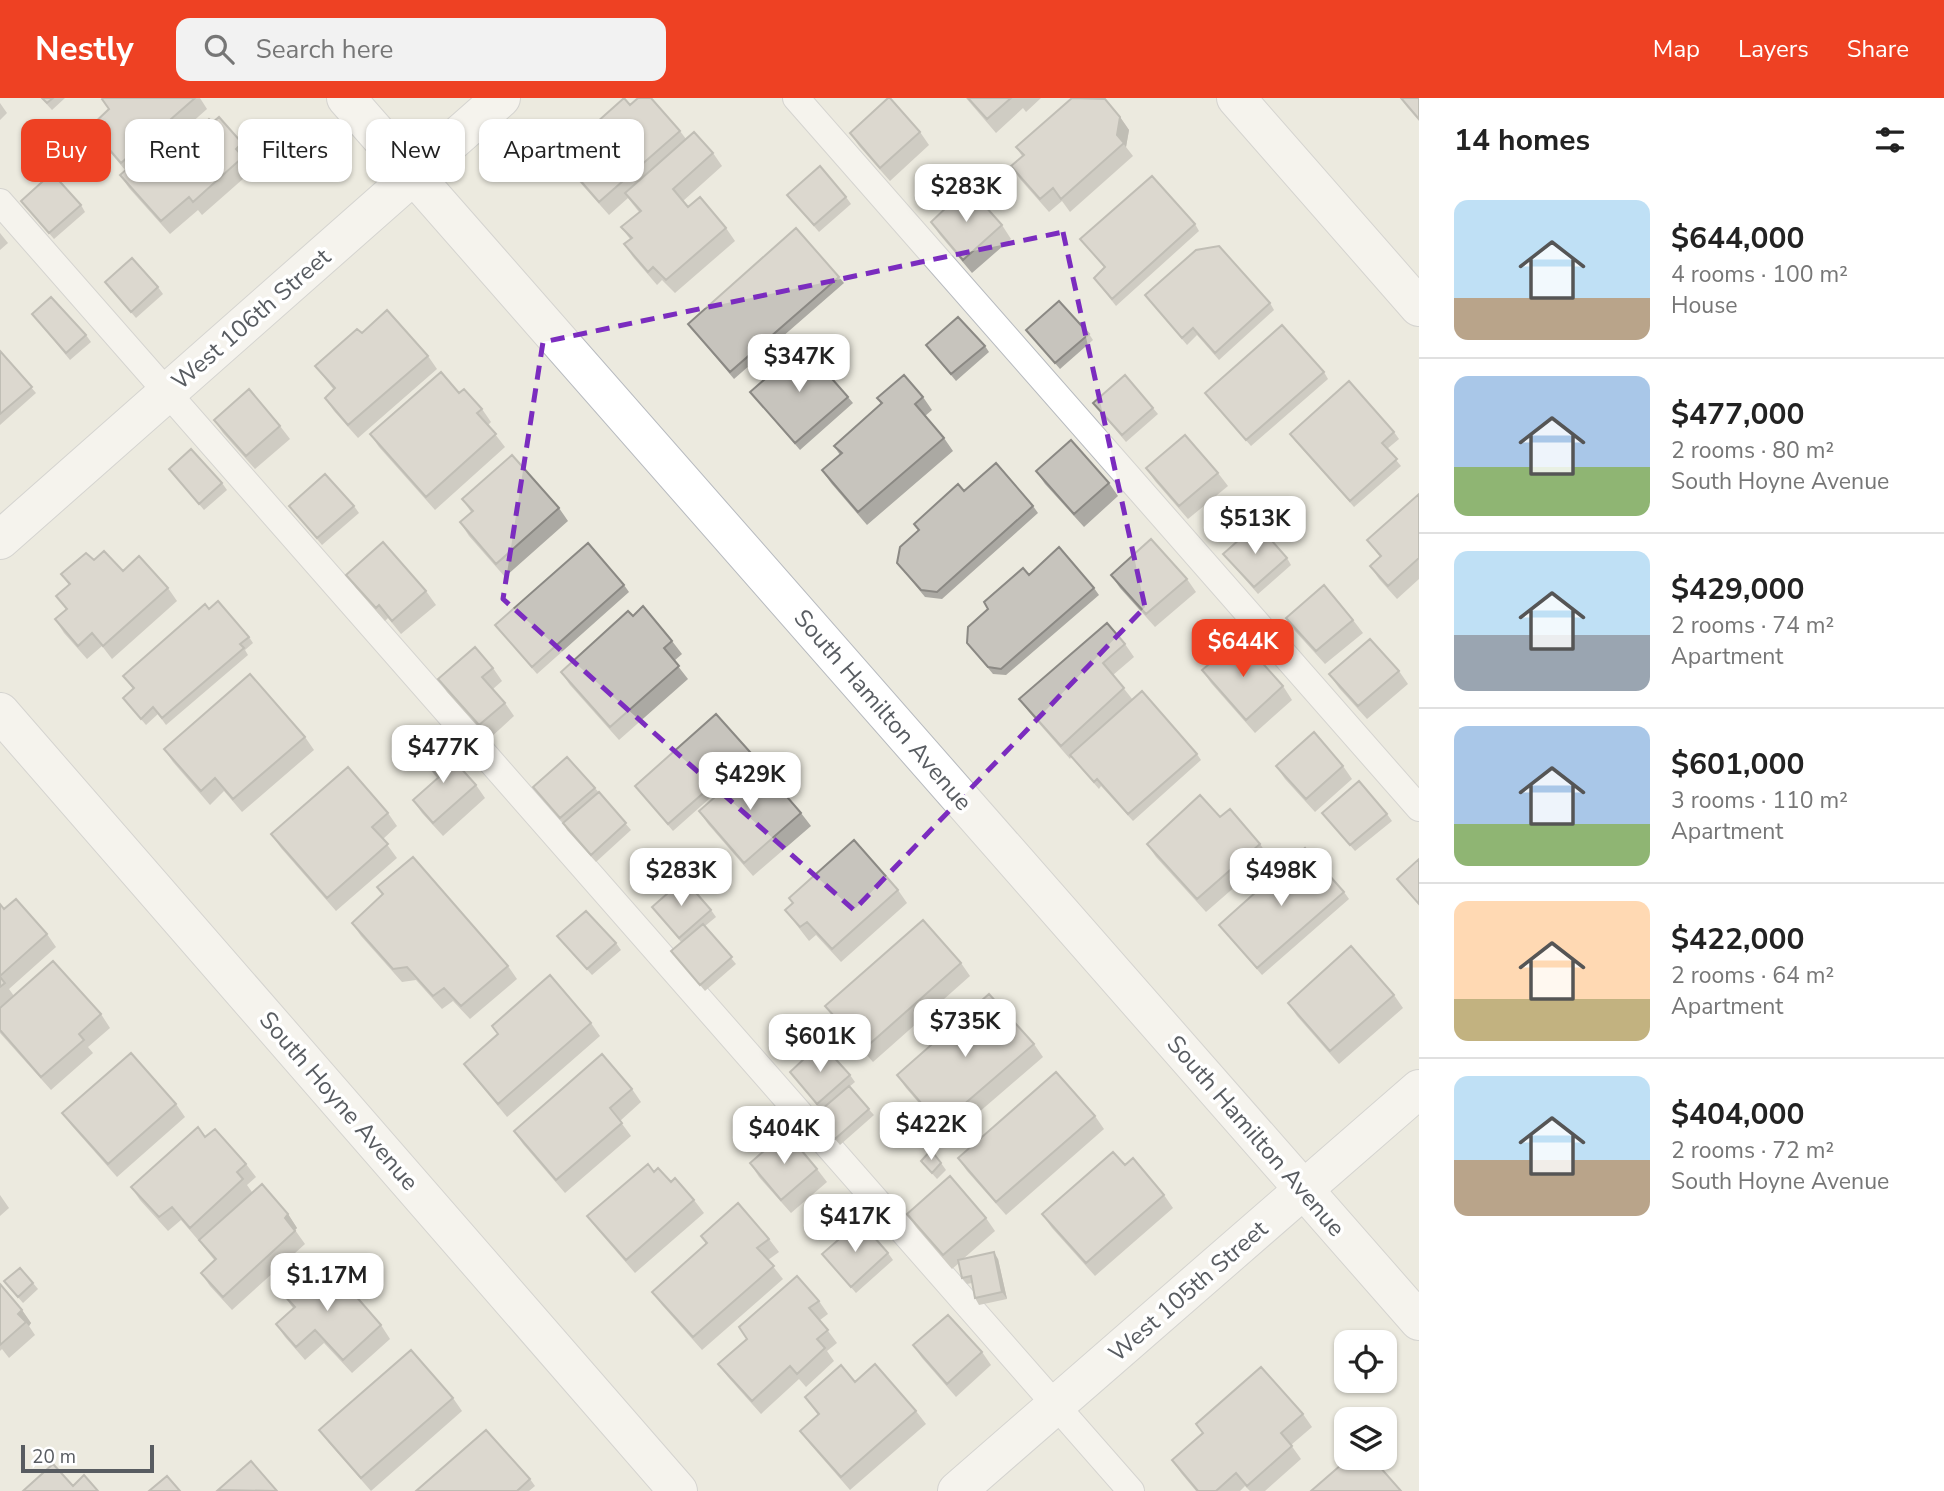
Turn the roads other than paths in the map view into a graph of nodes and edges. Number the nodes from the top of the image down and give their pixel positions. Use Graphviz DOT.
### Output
graph roads {
  1 [pos="346,98"];
  2 [pos="501,98"];
  3 [pos="796,98"];
  4 [pos="1236,98"];
  5 [pos="366,121"];
  6 [pos="465,130"];
  7 [pos="407,182"];
  8 [pos="419,182"];
  9 [pos="0,202"];
  10 [pos="1419,307"];
  11 [pos="167,393"];
  12 [pos="0,540"];
  13 [pos="0,712"];
  14 [pos="1419,808"];
  15 [pos="1419,1089"];
  16 [pos="1304,1190"];
  17 [pos="1419,1321"];
  18 [pos="1056,1405"];
  19 [pos="678,1491"];
  20 [pos="957,1491"];
  21 [pos="1131,1491"];
  1 -- 5 [label="street, South Hamilton Avenue"];
  2 -- 6 [label="street, West 106th Street"];
  3 -- 14 [label="lane"];
  4 -- 10 [label="street"];
  7 -- 11 [label="street, West 106th Street"];
  8 -- 16 [label="street, South Hamilton Avenue"];
  9 -- 11 [label="lane"];
  11 -- 12 [label="street, West 106th Street"];
  11 -- 18 [label="lane"];
  13 -- 19 [label="street, South Hoyne Avenue"];
  15 -- 16 [label="street, West 105th Street"];
  16 -- 17 [label="street, South Hamilton Avenue"];
  16 -- 18 [label="street, West 105th Street"];
  18 -- 20 [label="street, West 105th Street"];
  18 -- 21 [label="lane"];
}
